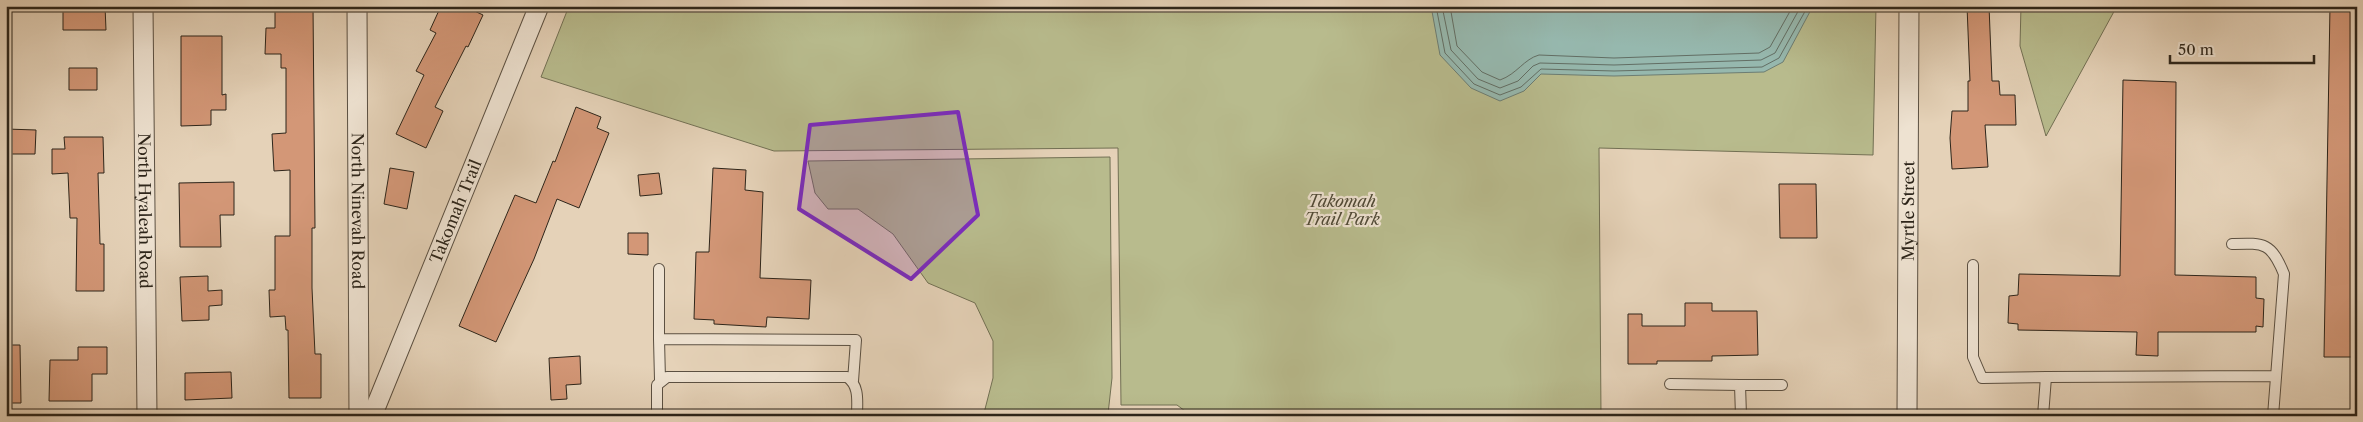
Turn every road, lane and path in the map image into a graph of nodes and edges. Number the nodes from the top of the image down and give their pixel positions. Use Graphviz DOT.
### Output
graph roads {
  1 [pos="143,6"];
  2 [pos="358,6"];
  3 [pos="539,6"];
  4 [pos="1909,6"];
  5 [pos="2232,244"];
  6 [pos="1973,265"];
  7 [pos="659,269"];
  8 [pos="659,339"];
  9 [pos="2276,376"];
  10 [pos="2046,377"];
  11 [pos="660,380"];
  12 [pos="853,382"];
  13 [pos="1670,384"];
  14 [pos="1740,385"];
  15 [pos="1782,385"];
  16 [pos="147,416"];
  17 [pos="359,416"];
  18 [pos="372,416"];
  19 [pos="657,416"];
  20 [pos="857,416"];
  21 [pos="1741,416"];
  22 [pos="1907,416"];
  23 [pos="2043,416"];
  24 [pos="2273,416"];
  1 -- 16 [label="street, North Hyaleah Road"];
  2 -- 17 [label="street, North Ninevah Road"];
  3 -- 18 [label="street, Takomah Trail"];
  4 -- 22 [label="street, Myrtle Street"];
  5 -- 9 [label="lane"];
  6 -- 10 [label="lane"];
  7 -- 8 [label="lane"];
  8 -- 11 [label="lane"];
  8 -- 12 [label="lane"];
  9 -- 10 [label="lane"];
  9 -- 24 [label="lane"];
  10 -- 23 [label="lane"];
  11 -- 12 [label="lane"];
  11 -- 19 [label="lane"];
  12 -- 20 [label="lane"];
  13 -- 14 [label="lane"];
  14 -- 15 [label="lane"];
  14 -- 21 [label="lane"];
}
